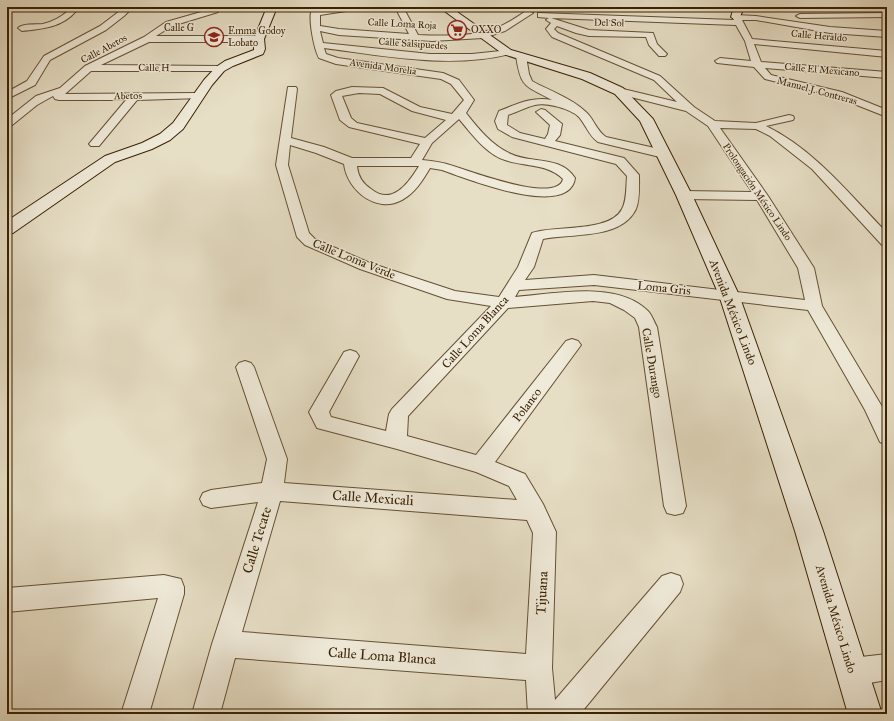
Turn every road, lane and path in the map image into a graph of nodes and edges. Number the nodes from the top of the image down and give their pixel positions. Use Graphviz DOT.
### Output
graph roads {
  1 [pos="63,7"];
  2 [pos="129,7"];
  3 [pos="272,7"];
  4 [pos="359,7"];
  5 [pos="399,7"];
  6 [pos="444,7"];
  7 [pos="520,7"];
  8 [pos="739,7"];
  9 [pos="215,10"];
  10 [pos="317,10"];
  11 [pos="529,13"];
  12 [pos="541,15"];
  13 [pos="887,16"];
  14 [pos="756,18"];
  15 [pos="634,20"];
  16 [pos="738,20"];
  17 [pos="555,23"];
  18 [pos="22,28"];
  19 [pos="316,28"];
  20 [pos="887,34"];
  21 [pos="483,35"];
  22 [pos="650,35"];
  23 [pos="415,37"];
  24 [pos="432,38"];
  25 [pos="146,39"];
  26 [pos="259,39"];
  27 [pos="749,41"];
  28 [pos="318,45"];
  29 [pos="507,52"];
  30 [pos="662,54"];
  31 [pos="887,54"];
  32 [pos="396,55"];
  33 [pos="521,56"];
  34 [pos="720,61"];
  35 [pos="757,64"];
  36 [pos="88,68"];
  37 [pos="220,69"];
  38 [pos="887,75"];
  39 [pos="292,89"];
  40 [pos="619,90"];
  41 [pos="61,93"];
  42 [pos="7,96"];
  43 [pos="134,96"];
  44 [pos="198,96"];
  45 [pos="575,108"];
  46 [pos="690,109"];
  47 [pos="541,112"];
  48 [pos="887,114"];
  49 [pos="456,116"];
  50 [pos="789,118"];
  51 [pos="7,124"];
  52 [pos="712,124"];
  53 [pos="758,126"];
  54 [pos="286,140"];
  55 [pos="427,142"];
  56 [pos="548,142"];
  57 [pos="95,144"];
  58 [pos="127,154"];
  59 [pos="664,154"];
  60 [pos="350,162"];
  61 [pos="421,163"];
  62 [pos="684,195"];
  63 [pos="761,196"];
  64 [pos="7,229"];
  65 [pos="7,240"];
  66 [pos="887,242"];
  67 [pos="514,286"];
  68 [pos="729,294"];
  69 [pos="503,303"];
  70 [pos="814,306"];
  71 [pos="572,345"];
  72 [pos="350,356"];
  73 [pos="245,367"];
  74 [pos="887,437"];
  75 [pos="397,441"];
  76 [pos="481,465"];
  77 [pos="272,491"];
  78 [pos="211,499"];
  79 [pos="675,506"];
  80 [pos="535,511"];
  81 [pos="671,584"];
  82 [pos="7,600"];
  83 [pos="225,644"];
  84 [pos="887,667"];
  85 [pos="538,668"];
  86 [pos="852,672"];
  87 [pos="135,714"];
  88 [pos="206,714"];
  89 [pos="542,714"];
  90 [pos="562,714"];
  91 [pos="864,714"];
  1 -- 18 [label="street"];
  2 -- 42 [label="street"];
  3 -- 26 [label="street"];
  4 -- 10 [label="street"];
  5 -- 23 [label="street"];
  6 -- 21 [label="street, Avenida México Lindo"];
  7 -- 11 [label="street"];
  8 -- 16 [label="street"];
  9 -- 25 [label="street, Calle Abetos"];
  10 -- 19 [label="street"];
  11 -- 12 [label="street, Del Sol"];
  11 -- 21 [label="street, Calle Loma Roja"];
  12 -- 15 [label="street, Del Sol"];
  12 -- 17 [label="street, Del Sol"];
  13 -- 14 [label="street"];
  14 -- 16 [label="street, Del Sol"];
  14 -- 20 [label="street"];
  15 -- 16 [label="street, Del Sol"];
  15 -- 22 [label="street, Del Sol"];
  16 -- 27 [label="street"];
  17 -- 22 [label="street, Del Sol"];
  17 -- 46 [label="street, Prolongación México Lindo"];
  19 -- 23 [label="street, Calle Loma Roja"];
  19 -- 28 [label="street"];
  21 -- 24 [label="street, Calle Loma Roja"];
  21 -- 29 [label="street, Avenida México Lindo"];
  22 -- 30 [label="street"];
  23 -- 24 [label="street, Calle Loma Roja"];
  24 -- 32 [label="street"];
  25 -- 26 [label="street, Calle G"];
  25 -- 36 [label="street, Calle Abetos"];
  26 -- 37 [label="street"];
  27 -- 31 [label="street, Calle Heraldo"];
  27 -- 35 [label="street"];
  28 -- 32 [label="street, Calle Salsipuedes"];
  28 -- 49 [label="street, Avenida Morelia"];
  29 -- 32 [label="street, Calle Salsipuedes"];
  29 -- 33 [label="street, Avenida México Lindo"];
  33 -- 40 [label="street, Avenida México Lindo"];
  33 -- 45 [label="street"];
  34 -- 35 [label="street, Calle El Mexicano"];
  35 -- 38 [label="street, Calle El Mexicano"];
  35 -- 48 [label="street, Manuel J. Contreras"];
  36 -- 37 [label="street, Calle H"];
  36 -- 41 [label="street, Calle Abetos"];
  37 -- 44 [label="street"];
  39 -- 54 [label="street, Calle Loma Verde"];
  40 -- 46 [label="street"];
  40 -- 59 [label="street, Avenida México Lindo"];
  41 -- 43 [label="street, Abetos"];
  41 -- 51 [label="street"];
  43 -- 44 [label="street, Abetos"];
  43 -- 57 [label="street"];
  44 -- 58 [label="street"];
  45 -- 56 [label="street, Calle Loma Blanca"];
  45 -- 59 [label="street"];
  46 -- 52 [label="street, Prolongación México Lindo"];
  47 -- 56 [label="street"];
  49 -- 55 [label="street, Avenida Morelia"];
  49 -- 55 [label="street"];
  49 -- 61 [label="street"];
  50 -- 53 [label="street"];
  52 -- 53 [label="street"];
  52 -- 63 [label="street, Prolongación México Lindo"];
  53 -- 66 [label="street"];
  54 -- 60 [label="street"];
  54 -- 69 [label="street, Calle Loma Verde"];
  55 -- 61 [label="street, Avenida Morelia"];
  56 -- 67 [label="street, Calle Loma Blanca"];
  58 -- 64 [label="street"];
  58 -- 65 [label="street"];
  59 -- 62 [label="street, Avenida México Lindo"];
  60 -- 61 [label="street"];
  60 -- 61 [label="street, Avenida Morelia"];
  62 -- 63 [label="street"];
  62 -- 68 [label="street, Avenida México Lindo"];
  63 -- 70 [label="street, Prolongación México Lindo"];
  67 -- 68 [label="street, Loma Gris"];
  67 -- 69 [label="street, Calle Loma Blanca"];
  68 -- 70 [label="street, Loma Gris"];
  68 -- 86 [label="street, Avenida México Lindo"];
  69 -- 75 [label="street, Calle Loma Blanca"];
  69 -- 79 [label="street, Calle Durango"];
  70 -- 74 [label="street, Prolongación México Lindo"];
  71 -- 76 [label="street, Polanco"];
  72 -- 75 [label="street"];
  73 -- 77 [label="street, Calle Tecate"];
  75 -- 76 [label="street"];
  76 -- 80 [label="street, Tijuana"];
  77 -- 78 [label="street, Calle Mexicali"];
  77 -- 80 [label="street, Calle Mexicali"];
  77 -- 83 [label="street, Calle Tecate"];
  80 -- 85 [label="street, Tijuana"];
  81 -- 90 [label="street"];
  82 -- 87 [label="street"];
  83 -- 85 [label="street, Calle Loma Blanca"];
  83 -- 88 [label="street, Calle Tecate"];
  84 -- 86 [label="street"];
  85 -- 89 [label="street, Tijuana"];
  86 -- 91 [label="street, Avenida México Lindo"];
}
